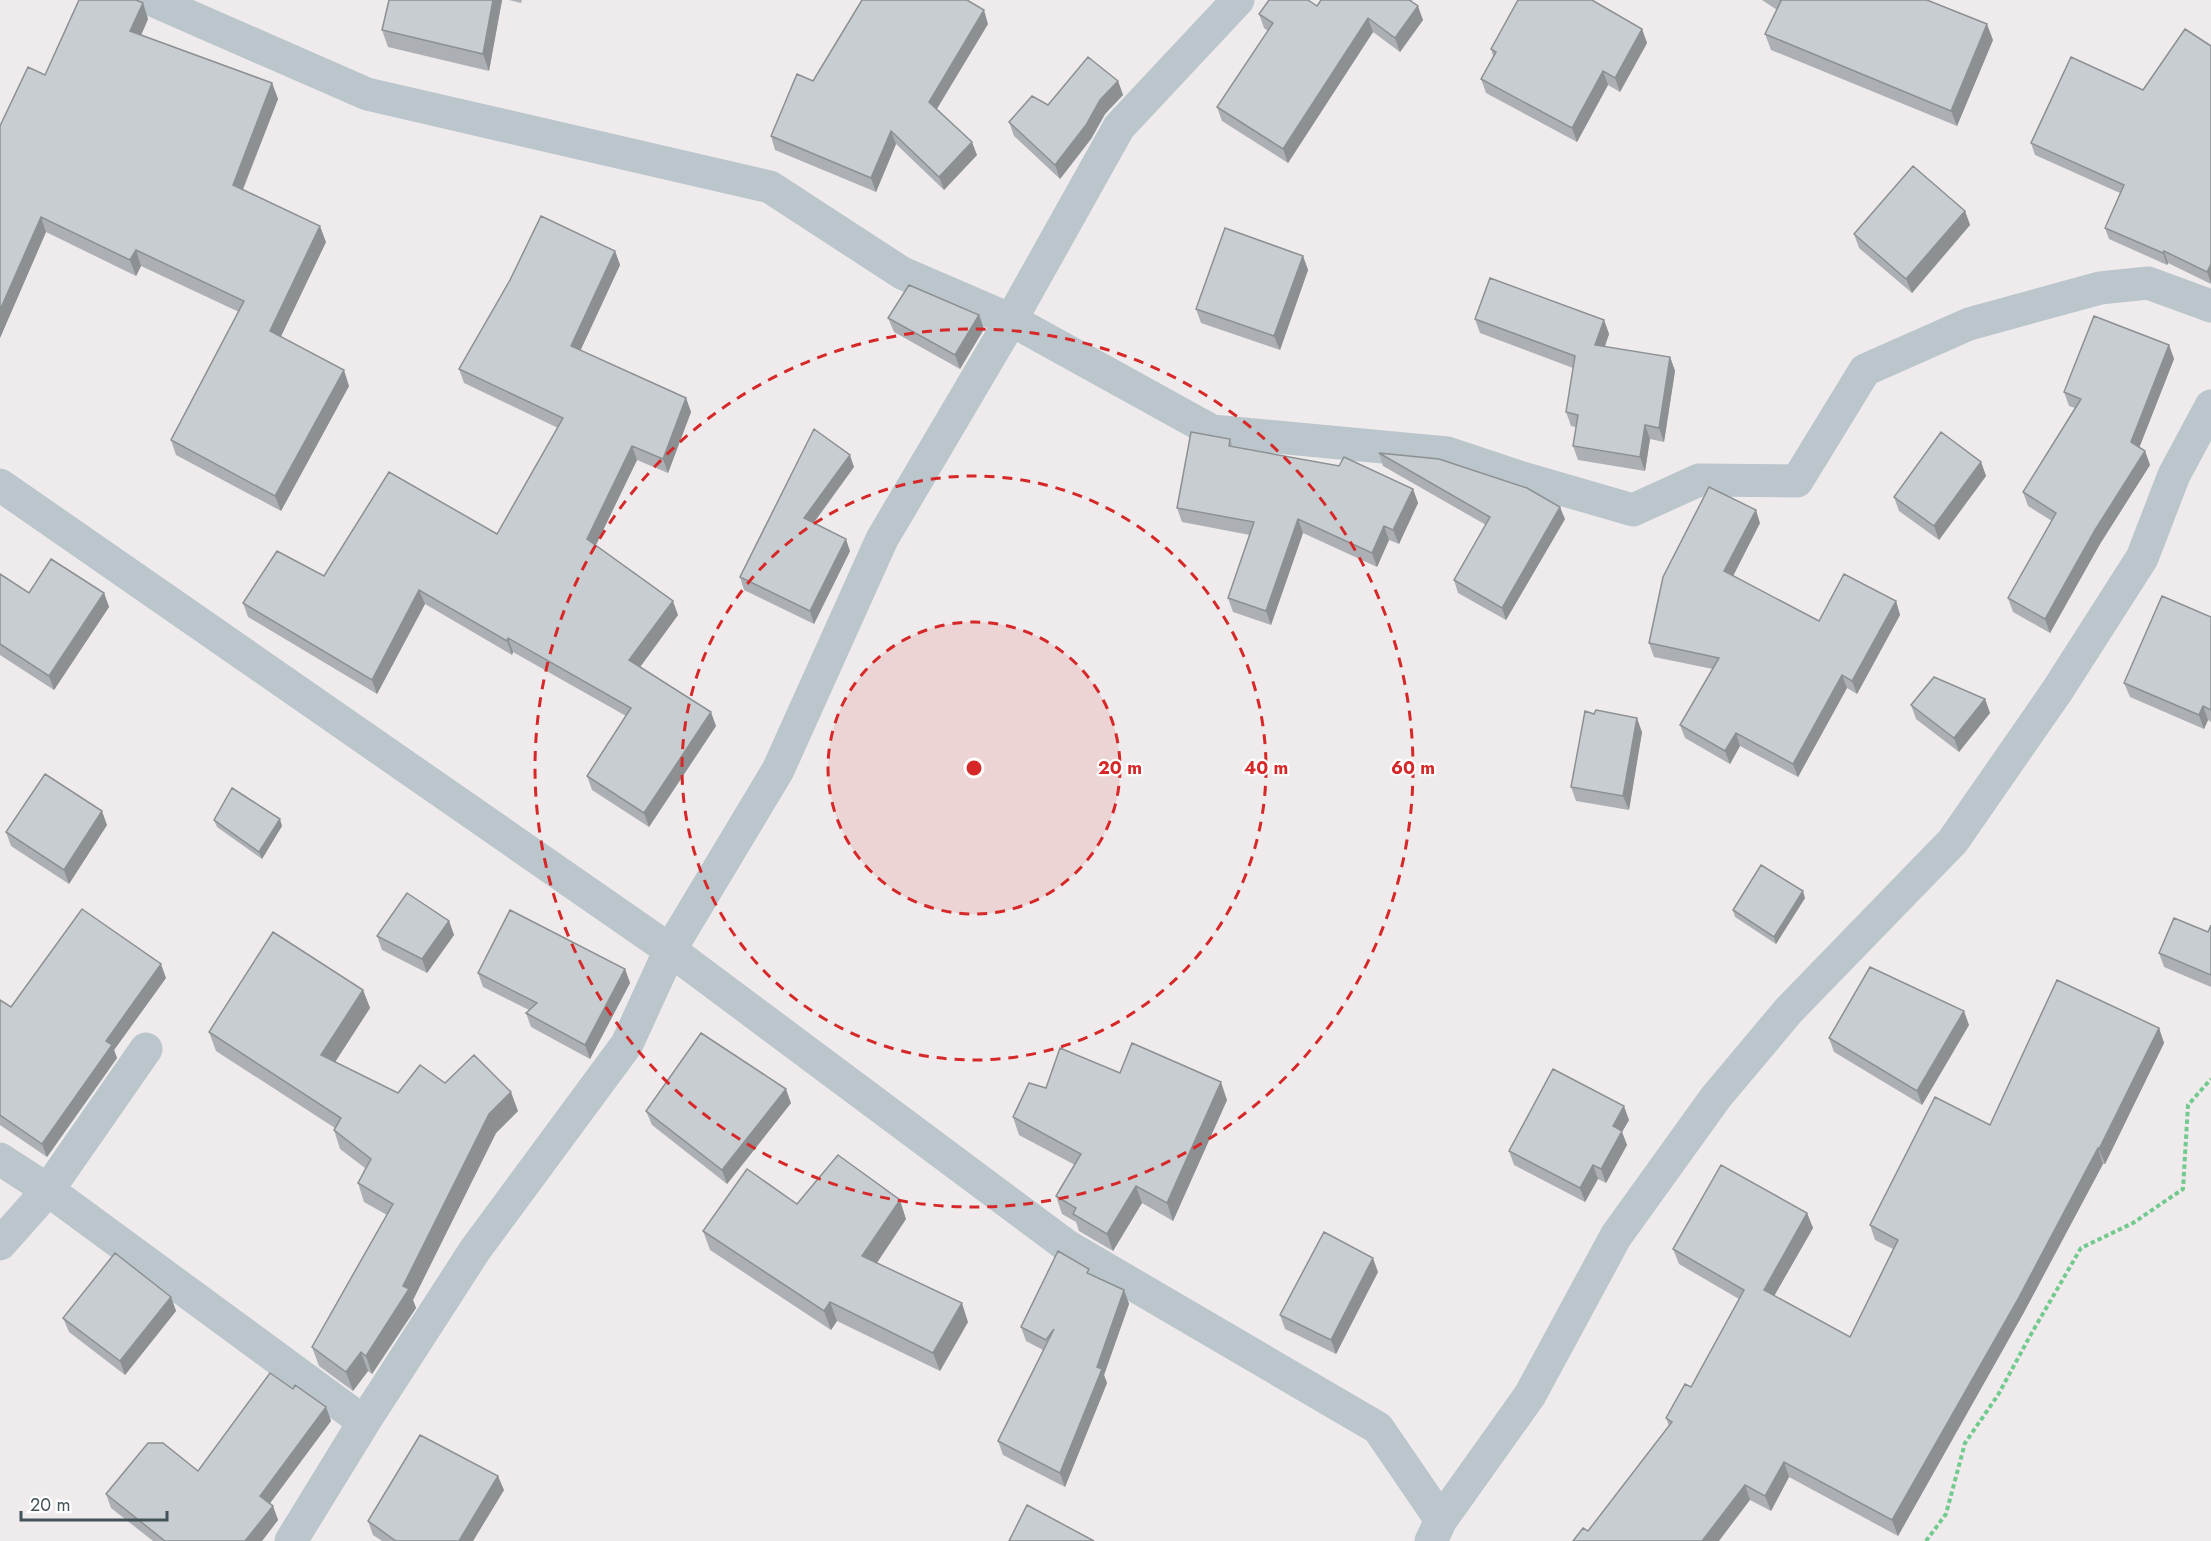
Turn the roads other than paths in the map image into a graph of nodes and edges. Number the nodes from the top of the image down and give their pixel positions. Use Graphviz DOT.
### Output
graph roads {
  1 [pos="152,0"];
  2 [pos="1238,0"];
  3 [pos="2211,306"];
  4 [pos="1011,320"];
  5 [pos="2211,406"];
  6 [pos="0,485"];
  7 [pos="670,950"];
  8 [pos="146,1049"];
  9 [pos="0,1159"];
  10 [pos="48,1190"];
  11 [pos="0,1244"];
  12 [pos="364,1422"];
  13 [pos="1436,1531"];
  14 [pos="291,1541"];
  1 -- 4 [label="street"];
  2 -- 4 [label="street"];
  3 -- 4 [label="street"];
  4 -- 7 [label="street"];
  5 -- 13 [label="street"];
  6 -- 7 [label="street"];
  7 -- 12 [label="street"];
  7 -- 13 [label="street"];
  8 -- 10 [label="street"];
  9 -- 10 [label="street"];
  10 -- 11 [label="street"];
  10 -- 12 [label="street"];
  12 -- 14 [label="street"];
}
